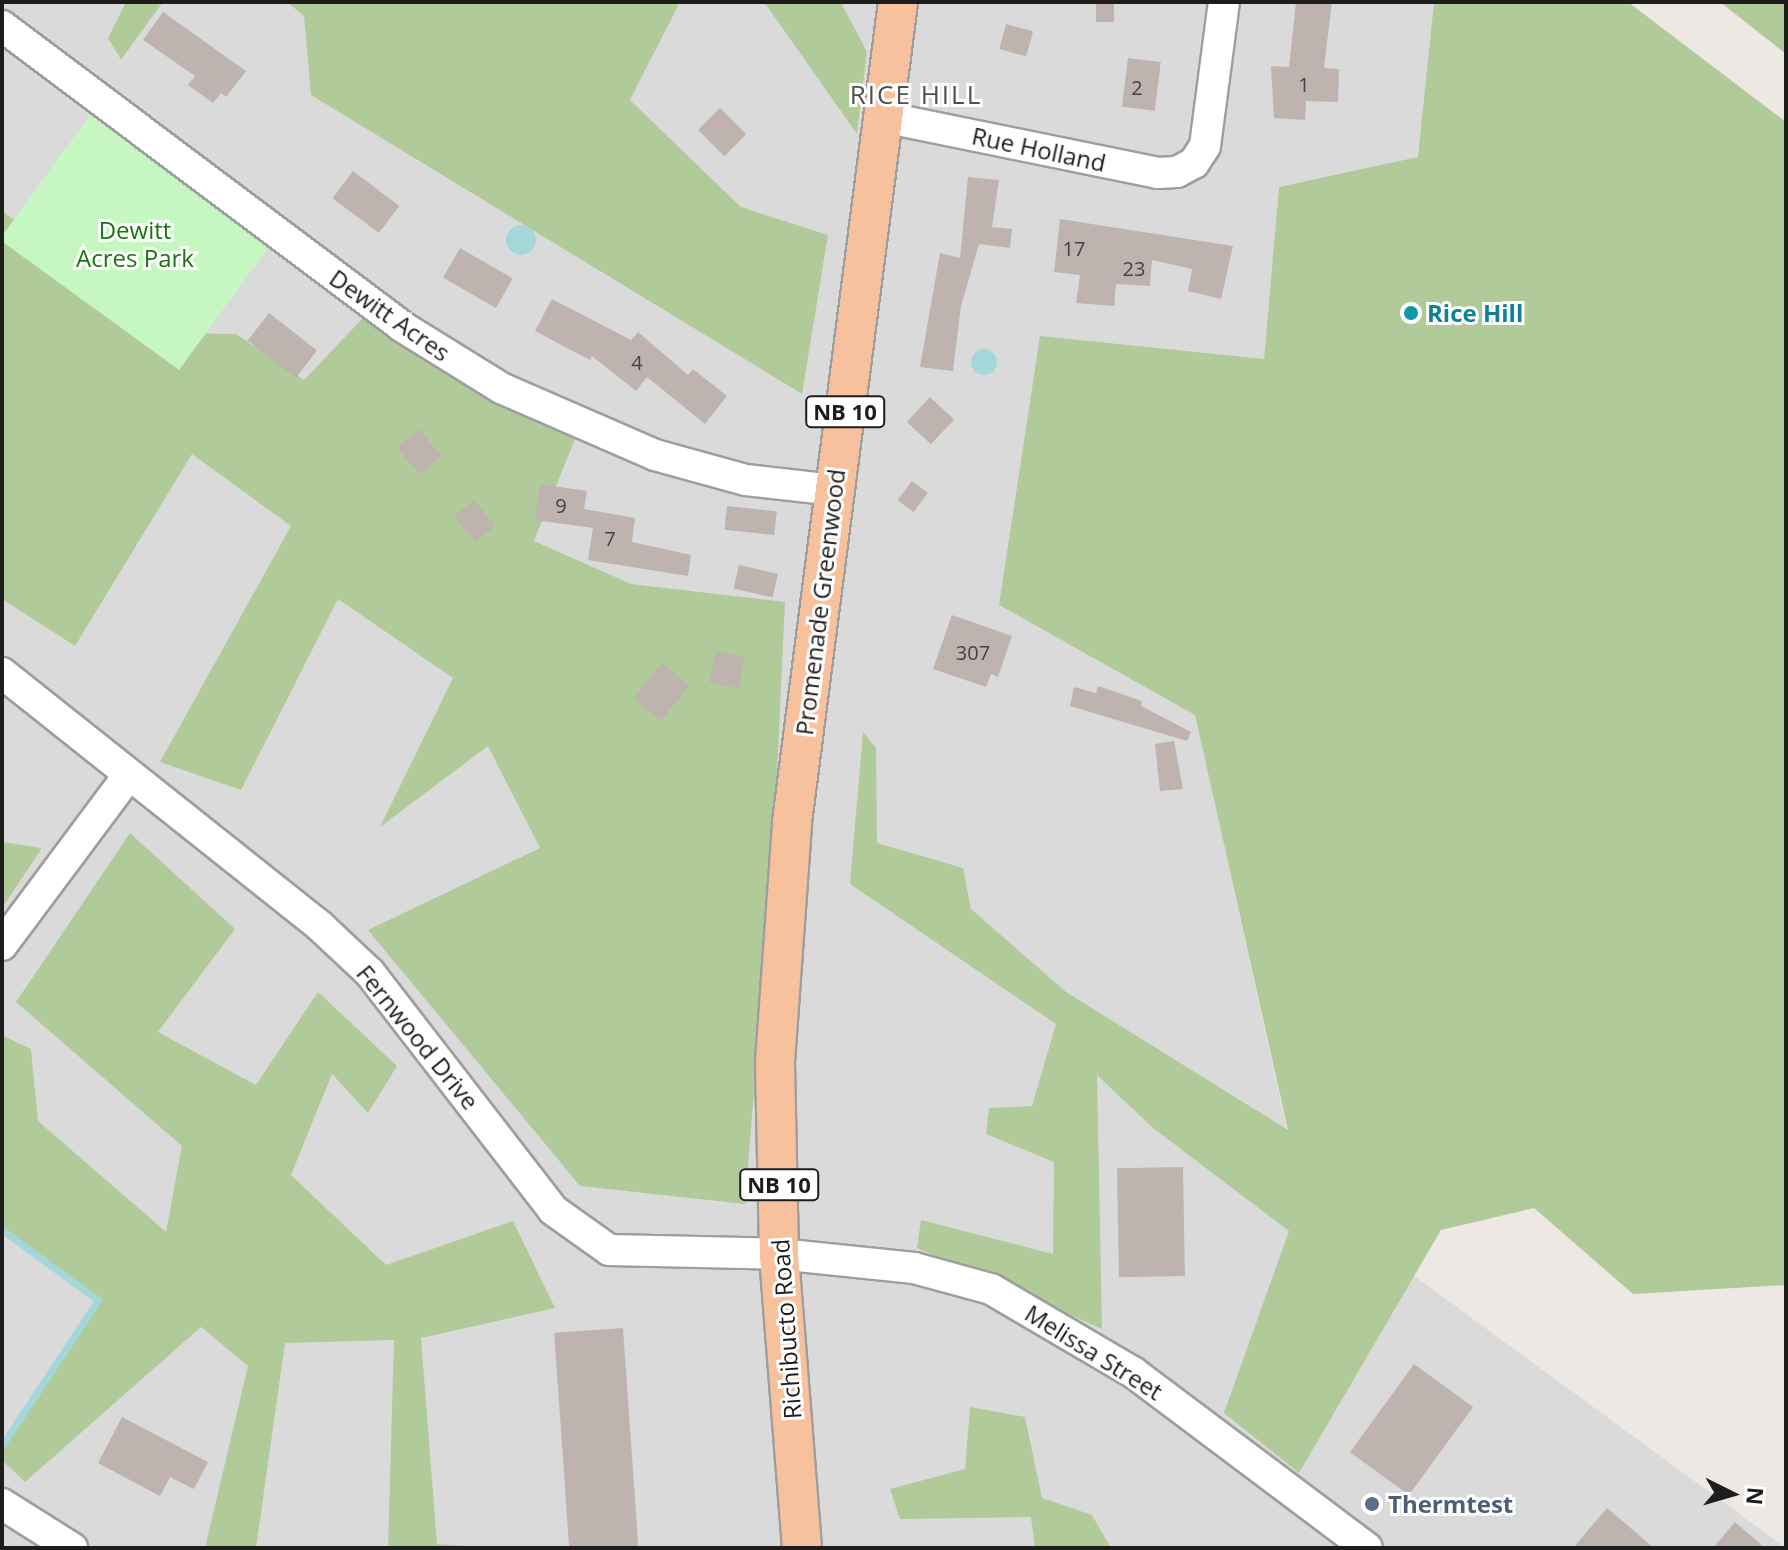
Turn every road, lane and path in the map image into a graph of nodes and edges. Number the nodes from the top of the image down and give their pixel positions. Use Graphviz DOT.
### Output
graph roads {
  1 [pos="898,2"];
  2 [pos="1224,2"];
  3 [pos="2,26"];
  4 [pos="883,117"];
  5 [pos="835,490"];
  6 [pos="2,673"];
  7 [pos="127,777"];
  8 [pos="792,822"];
  9 [pos="2,945"];
  10 [pos="779,1254"];
  11 [pos="2,1504"];
  12 [pos="72,1548"];
  13 [pos="802,1548"];
  14 [pos="1367,1548"];
  1 -- 4 [label="main road, Promenade Greenwood / NB 10"];
  2 -- 4 [label="street, Rue Holland"];
  3 -- 5 [label="street, Dewitt Acres"];
  4 -- 5 [label="main road, Promenade Greenwood / NB 10"];
  5 -- 8 [label="main road, Promenade Greenwood / NB 10"];
  6 -- 7 [label="street, Fernwood Drive"];
  7 -- 9 [label="street"];
  7 -- 10 [label="street, Fernwood Drive"];
  8 -- 10 [label="main road, Richibucto Road / NB 10"];
  10 -- 13 [label="main road, Richibucto Road / NB 10"];
  10 -- 14 [label="street, Melissa Street"];
  11 -- 12 [label="street"];
}
